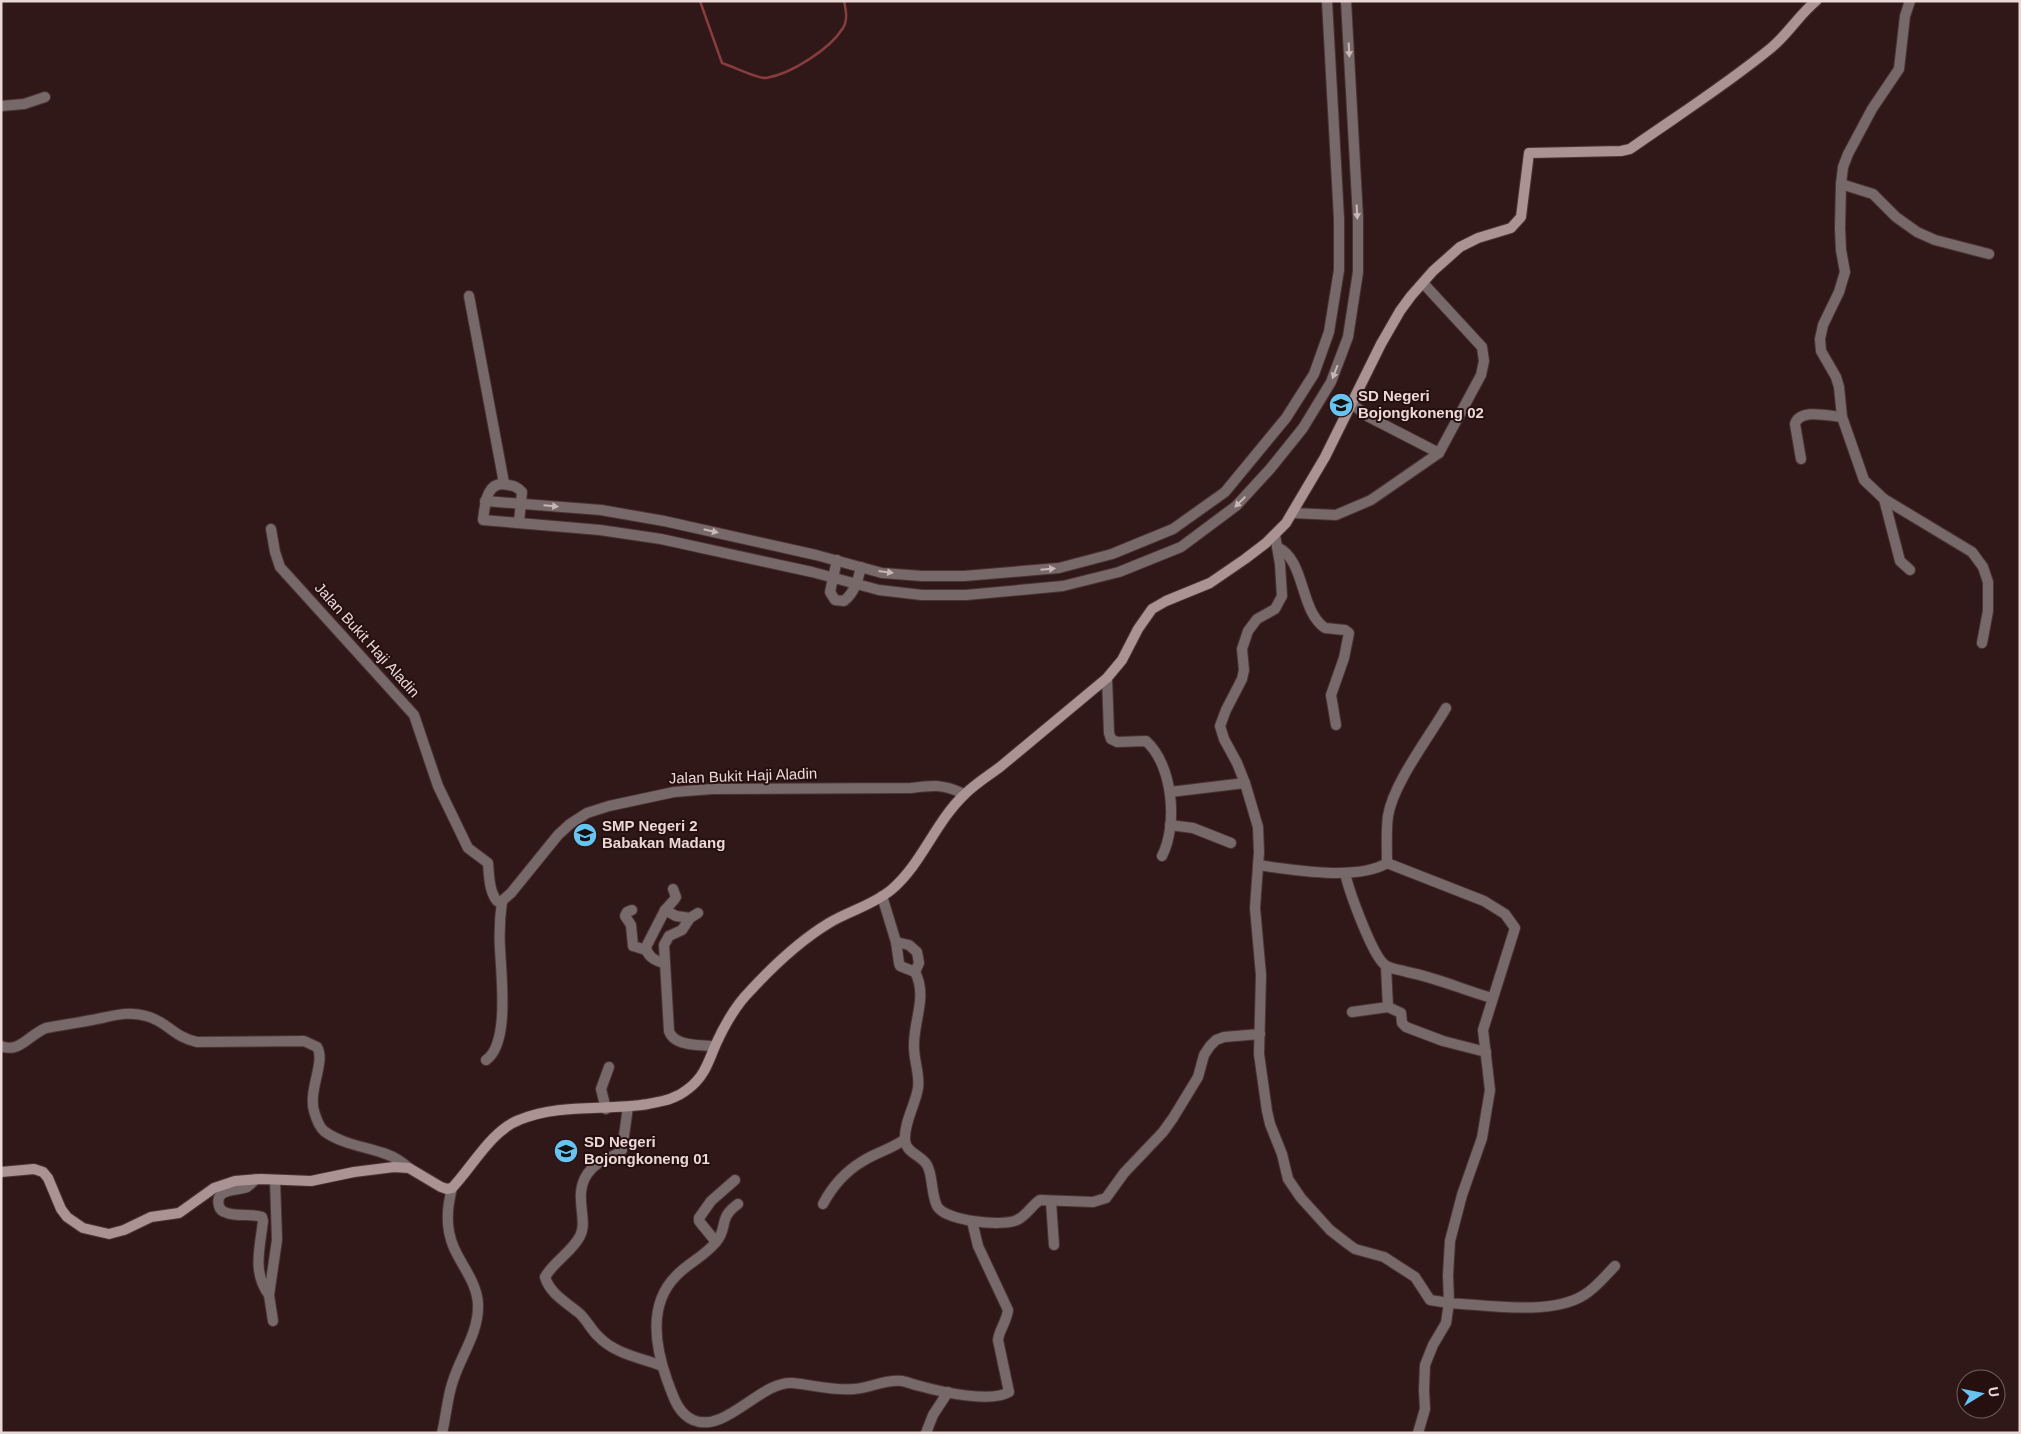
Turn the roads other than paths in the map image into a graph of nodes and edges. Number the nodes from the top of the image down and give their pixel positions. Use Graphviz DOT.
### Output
graph roads {
  1 [pos="1327,1"];
  2 [pos="1346,1"];
  3 [pos="1816,1"];
  4 [pos="1910,1"];
  5 [pos="45,97"];
  6 [pos="1,106"];
  7 [pos="1841,184"];
  8 [pos="1988,254"];
  9 [pos="1423,283"];
  10 [pos="468,296"];
  11 [pos="1352,404"];
  12 [pos="1842,416"];
  13 [pos="1439,453"];
  14 [pos="1801,459"];
  15 [pos="504,483"];
  16 [pos="1884,499"];
  17 [pos="485,501"];
  18 [pos="522,503"];
  19 [pos="1293,513"];
  20 [pos="519,522"];
  21 [pos="271,530"];
  22 [pos="1275,534"];
  23 [pos="1277,547"];
  24 [pos="837,560"];
  25 [pos="861,567"];
  26 [pos="1910,570"];
  27 [pos="832,578"];
  28 [pos="857,584"];
  29 [pos="1982,643"];
  30 [pos="1107,678"];
  31 [pos="1446,708"];
  32 [pos="1336,724"];
  33 [pos="1245,783"];
  34 [pos="1170,792"];
  35 [pos="964,794"];
  36 [pos="1170,825"];
  37 [pos="1231,843"];
  38 [pos="1162,856"];
  39 [pos="1387,862"];
  40 [pos="1258,865"];
  41 [pos="1345,874"];
  42 [pos="673,889"];
  43 [pos="882,896"];
  44 [pos="502,901"];
  45 [pos="632,910"];
  46 [pos="665,910"];
  47 [pos="896,942"];
  48 [pos="646,950"];
  49 [pos="664,963"];
  50 [pos="1386,966"];
  51 [pos="915,972"];
  52 [pos="1492,998"];
  53 [pos="1388,1007"];
  54 [pos="1352,1012"];
  55 [pos="1260,1034"];
  56 [pos="1,1046"];
  57 [pos="715,1046"];
  58 [pos="1486,1052"];
  59 [pos="486,1060"];
  60 [pos="609,1067"];
  61 [pos="628,1107"];
  62 [pos="606,1109"];
  63 [pos="905,1139"];
  64 [pos="409,1168"];
  65 [pos="1,1172"];
  66 [pos="256,1179"];
  67 [pos="275,1180"];
  68 [pos="735,1180"];
  69 [pos="452,1188"];
  70 [pos="1052,1202"];
  71 [pos="738,1204"];
  72 [pos="823,1204"];
  73 [pos="972,1221"];
  74 [pos="716,1242"];
  75 [pos="1054,1246"];
  76 [pos="1615,1266"];
  77 [pos="270,1295"];
  78 [pos="1449,1303"];
  79 [pos="273,1321"];
  80 [pos="662,1366"];
  81 [pos="948,1392"];
  82 [pos="442,1433"];
  83 [pos="926,1433"];
  84 [pos="1418,1433"];
  25 -- 1 [label="street, one-way"];
  2 -- 28 [label="street, one-way"];
  3 -- 9 [label="street"];
  4 -- 7 [label="street"];
  5 -- 6 [label="street"];
  7 -- 8 [label="street"];
  7 -- 12 [label="street"];
  9 -- 11 [label="street"];
  9 -- 13 [label="street"];
  10 -- 15 [label="street"];
  11 -- 13 [label="street"];
  11 -- 19 [label="street"];
  12 -- 14 [label="street"];
  12 -- 16 [label="street"];
  13 -- 19 [label="street"];
  15 -- 17 [label="street"];
  15 -- 18 [label="street"];
  16 -- 26 [label="street"];
  16 -- 29 [label="street"];
  17 -- 18 [label="street"];
  17 -- 20 [label="street"];
  18 -- 20 [label="street"];
  18 -- 24 [label="street, one-way"];
  19 -- 22 [label="street"];
  20 -- 27 [label="street"];
  21 -- 44 [label="street, Jalan Bukit Haji Aladin"];
  22 -- 23 [label="street"];
  22 -- 30 [label="street"];
  23 -- 32 [label="street"];
  23 -- 33 [label="street"];
  24 -- 25 [label="street"];
  24 -- 27 [label="street"];
  25 -- 28 [label="street"];
  27 -- 28 [label="street"];
  27 -- 28 [label="street"];
  30 -- 34 [label="street"];
  30 -- 35 [label="street"];
  31 -- 39 [label="street"];
  33 -- 34 [label="street"];
  33 -- 40 [label="street"];
  34 -- 36 [label="street"];
  35 -- 43 [label="street"];
  35 -- 44 [label="street, Jalan Bukit Haji Aladin"];
  36 -- 37 [label="street"];
  36 -- 38 [label="street"];
  39 -- 41 [label="street"];
  39 -- 52 [label="street"];
  40 -- 41 [label="street"];
  40 -- 55 [label="street"];
  41 -- 50 [label="street"];
  42 -- 46 [label="street"];
  43 -- 47 [label="street"];
  43 -- 57 [label="street"];
  44 -- 59 [label="street"];
  45 -- 48 [label="street"];
  46 -- 48 [label="street"];
  46 -- 49 [label="street"];
  47 -- 51 [label="street"];
  47 -- 51 [label="street"];
  48 -- 49 [label="street"];
  49 -- 57 [label="street"];
  50 -- 52 [label="street"];
  50 -- 53 [label="street"];
  51 -- 63 [label="street"];
  52 -- 58 [label="street"];
  53 -- 54 [label="street"];
  53 -- 58 [label="street"];
  55 -- 70 [label="street"];
  55 -- 78 [label="street"];
  56 -- 64 [label="street"];
  57 -- 61 [label="street"];
  58 -- 78 [label="street"];
  60 -- 62 [label="street"];
  61 -- 62 [label="street"];
  61 -- 80 [label="street"];
  62 -- 69 [label="street"];
  63 -- 72 [label="street"];
  63 -- 73 [label="street"];
  64 -- 67 [label="street"];
  64 -- 69 [label="street"];
  65 -- 66 [label="street"];
  66 -- 67 [label="street"];
  66 -- 77 [label="street"];
  67 -- 77 [label="street"];
  68 -- 74 [label="street"];
  69 -- 82 [label="street"];
  70 -- 73 [label="street"];
  70 -- 75 [label="street"];
  71 -- 74 [label="street"];
  73 -- 81 [label="street"];
  74 -- 80 [label="street"];
  76 -- 78 [label="street"];
  77 -- 79 [label="street"];
  78 -- 84 [label="street"];
  80 -- 81 [label="street"];
  81 -- 83 [label="street"];
}
